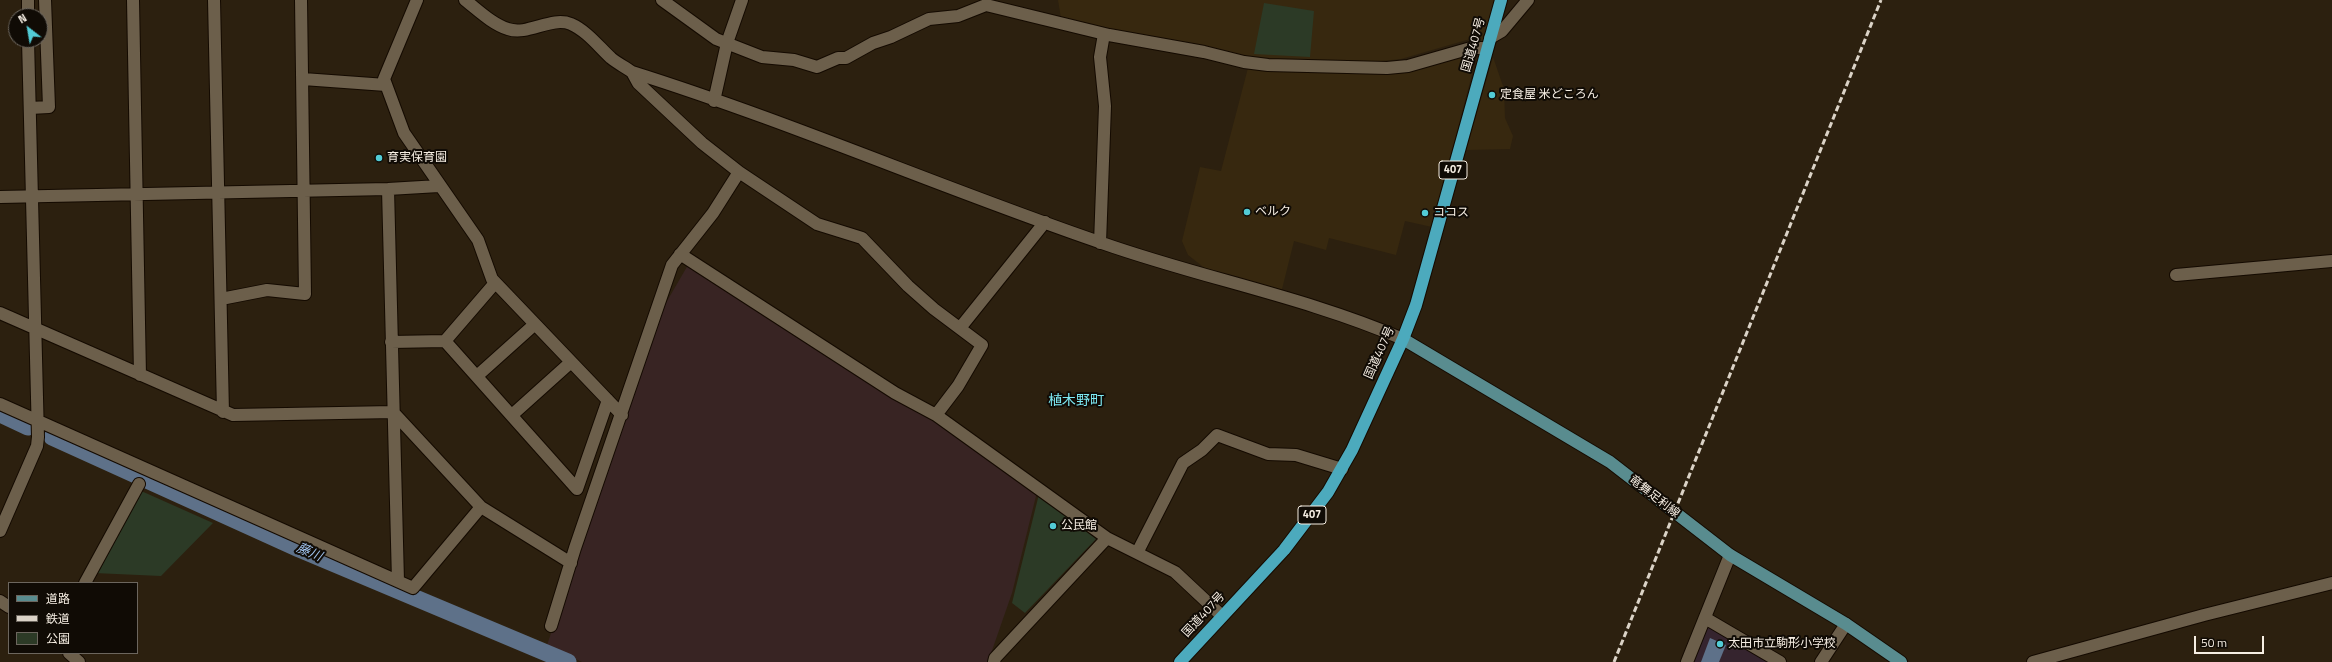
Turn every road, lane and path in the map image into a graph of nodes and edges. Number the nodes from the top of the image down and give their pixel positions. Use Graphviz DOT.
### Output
graph roads {
  1 [pos="45,0"];
  2 [pos="133,0"];
  3 [pos="214,0"];
  4 [pos="301,0"];
  5 [pos="417,0"];
  6 [pos="465,0"];
  7 [pos="662,0"];
  8 [pos="742,0"];
  9 [pos="1501,0"];
  10 [pos="1528,0"];
  11 [pos="985,2"];
  12 [pos="1104,34"];
  13 [pos="727,43"];
  14 [pos="1488,43"];
  15 [pos="28,48"];
  16 [pos="632,72"];
  17 [pos="303,79"];
  18 [pos="386,85"];
  19 [pos="714,101"];
  20 [pos="30,108"];
  21 [pos="739,172"];
  22 [pos="439,186"];
  23 [pos="388,189"];
  24 [pos="305,190"];
  25 [pos="219,191"];
  26 [pos="138,193"];
  27 [pos="31,196"];
  28 [pos="0,197"];
  29 [pos="1045,222"];
  30 [pos="1100,243"];
  31 [pos="680,254"];
  32 [pos="2332,261"];
  33 [pos="2176,275"];
  34 [pos="495,283"];
  35 [pos="221,299"];
  36 [pos="0,313"];
  37 [pos="535,324"];
  38 [pos="960,328"];
  39 [pos="36,329"];
  40 [pos="1402,339"];
  41 [pos="446,341"];
  42 [pos="391,342"];
  43 [pos="571,362"];
  44 [pos="140,375"];
  45 [pos="477,376"];
  46 [pos="608,400"];
  47 [pos="0,404"];
  48 [pos="223,412"];
  49 [pos="393,412"];
  50 [pos="512,415"];
  51 [pos="622,415"];
  52 [pos="936,415"];
  53 [pos="39,421"];
  54 [pos="1342,469"];
  55 [pos="139,484"];
  56 [pos="481,507"];
  57 [pos="0,531"];
  58 [pos="1107,538"];
  59 [pos="1138,553"];
  60 [pos="1730,555"];
  61 [pos="571,563"];
  62 [pos="398,581"];
  63 [pos="86,582"];
  64 [pos="2332,583"];
  65 [pos="1222,616"];
  66 [pos="1705,618"];
  67 [pos="1846,624"];
  68 [pos="551,626"];
  69 [pos="70,654"];
  70 [pos="79,662"];
  71 [pos="994,662"];
  72 [pos="1180,662"];
  73 [pos="1687,662"];
  74 [pos="1780,662"];
  75 [pos="1821,662"];
  76 [pos="1901,662"];
  77 [pos="2033,662"];
  1 -- 20 [label="street"];
  2 -- 26 [label="street"];
  3 -- 25 [label="street"];
  4 -- 17 [label="street"];
  5 -- 18 [label="street"];
  6 -- 16 [label="street"];
  7 -- 13 [label="street"];
  8 -- 13 [label="street"];
  9 -- 14 [label="highway, 国道407号 / 407"];
  10 -- 14 [label="street"];
  11 -- 12 [label="street"];
  11 -- 13 [label="street"];
  12 -- 14 [label="street"];
  12 -- 30 [label="street"];
  13 -- 19 [label="street"];
  14 -- 40 [label="highway, 国道407号 / 407"];
  15 -- 20 [label="street"];
  16 -- 19 [label="street"];
  16 -- 21 [label="street"];
  17 -- 18 [label="street"];
  17 -- 24 [label="street"];
  18 -- 22 [label="street"];
  19 -- 29 [label="street"];
  20 -- 27 [label="street"];
  21 -- 31 [label="street"];
  21 -- 38 [label="street"];
  22 -- 23 [label="street"];
  22 -- 34 [label="street"];
  23 -- 24 [label="street"];
  23 -- 42 [label="street"];
  24 -- 25 [label="street"];
  24 -- 35 [label="street"];
  25 -- 26 [label="street"];
  25 -- 35 [label="street"];
  26 -- 27 [label="street"];
  26 -- 44 [label="street"];
  27 -- 28 [label="street"];
  27 -- 39 [label="street"];
  29 -- 30 [label="street"];
  29 -- 38 [label="street"];
  30 -- 40 [label="street"];
  31 -- 51 [label="street"];
  31 -- 52 [label="street"];
  32 -- 33 [label="street"];
  34 -- 37 [label="street"];
  34 -- 41 [label="street"];
  35 -- 48 [label="street"];
  36 -- 39 [label="street"];
  37 -- 43 [label="street"];
  37 -- 45 [label="street"];
  38 -- 52 [label="street"];
  39 -- 44 [label="street"];
  39 -- 53 [label="street"];
  40 -- 54 [label="highway, 国道407号 / 407"];
  40 -- 60 [label="main road, 竜舞足利線"];
  41 -- 42 [label="street"];
  41 -- 45 [label="street"];
  42 -- 49 [label="street"];
  43 -- 46 [label="street"];
  43 -- 50 [label="street"];
  44 -- 48 [label="street"];
  45 -- 50 [label="street"];
  46 -- 50 [label="street"];
  46 -- 51 [label="street"];
  47 -- 53 [label="street"];
  48 -- 49 [label="street"];
  49 -- 56 [label="street"];
  49 -- 62 [label="street"];
  51 -- 61 [label="street"];
  52 -- 58 [label="street"];
  53 -- 57 [label="street"];
  53 -- 62 [label="street"];
  54 -- 59 [label="street"];
  54 -- 65 [label="highway, 国道407号 / 407"];
  55 -- 63 [label="street"];
  56 -- 61 [label="street"];
  56 -- 62 [label="street"];
  58 -- 59 [label="street"];
  58 -- 71 [label="street"];
  59 -- 65 [label="street"];
  60 -- 66 [label="street"];
  60 -- 67 [label="main road, 竜舞足利線"];
  61 -- 68 [label="street"];
  64 -- 77 [label="street"];
  65 -- 72 [label="highway, 国道407号 / 407"];
  66 -- 73 [label="street"];
  66 -- 74 [label="street"];
  67 -- 75 [label="street"];
  67 -- 76 [label="main road, 竜舞足利線"];
  69 -- 70 [label="street"];
}
